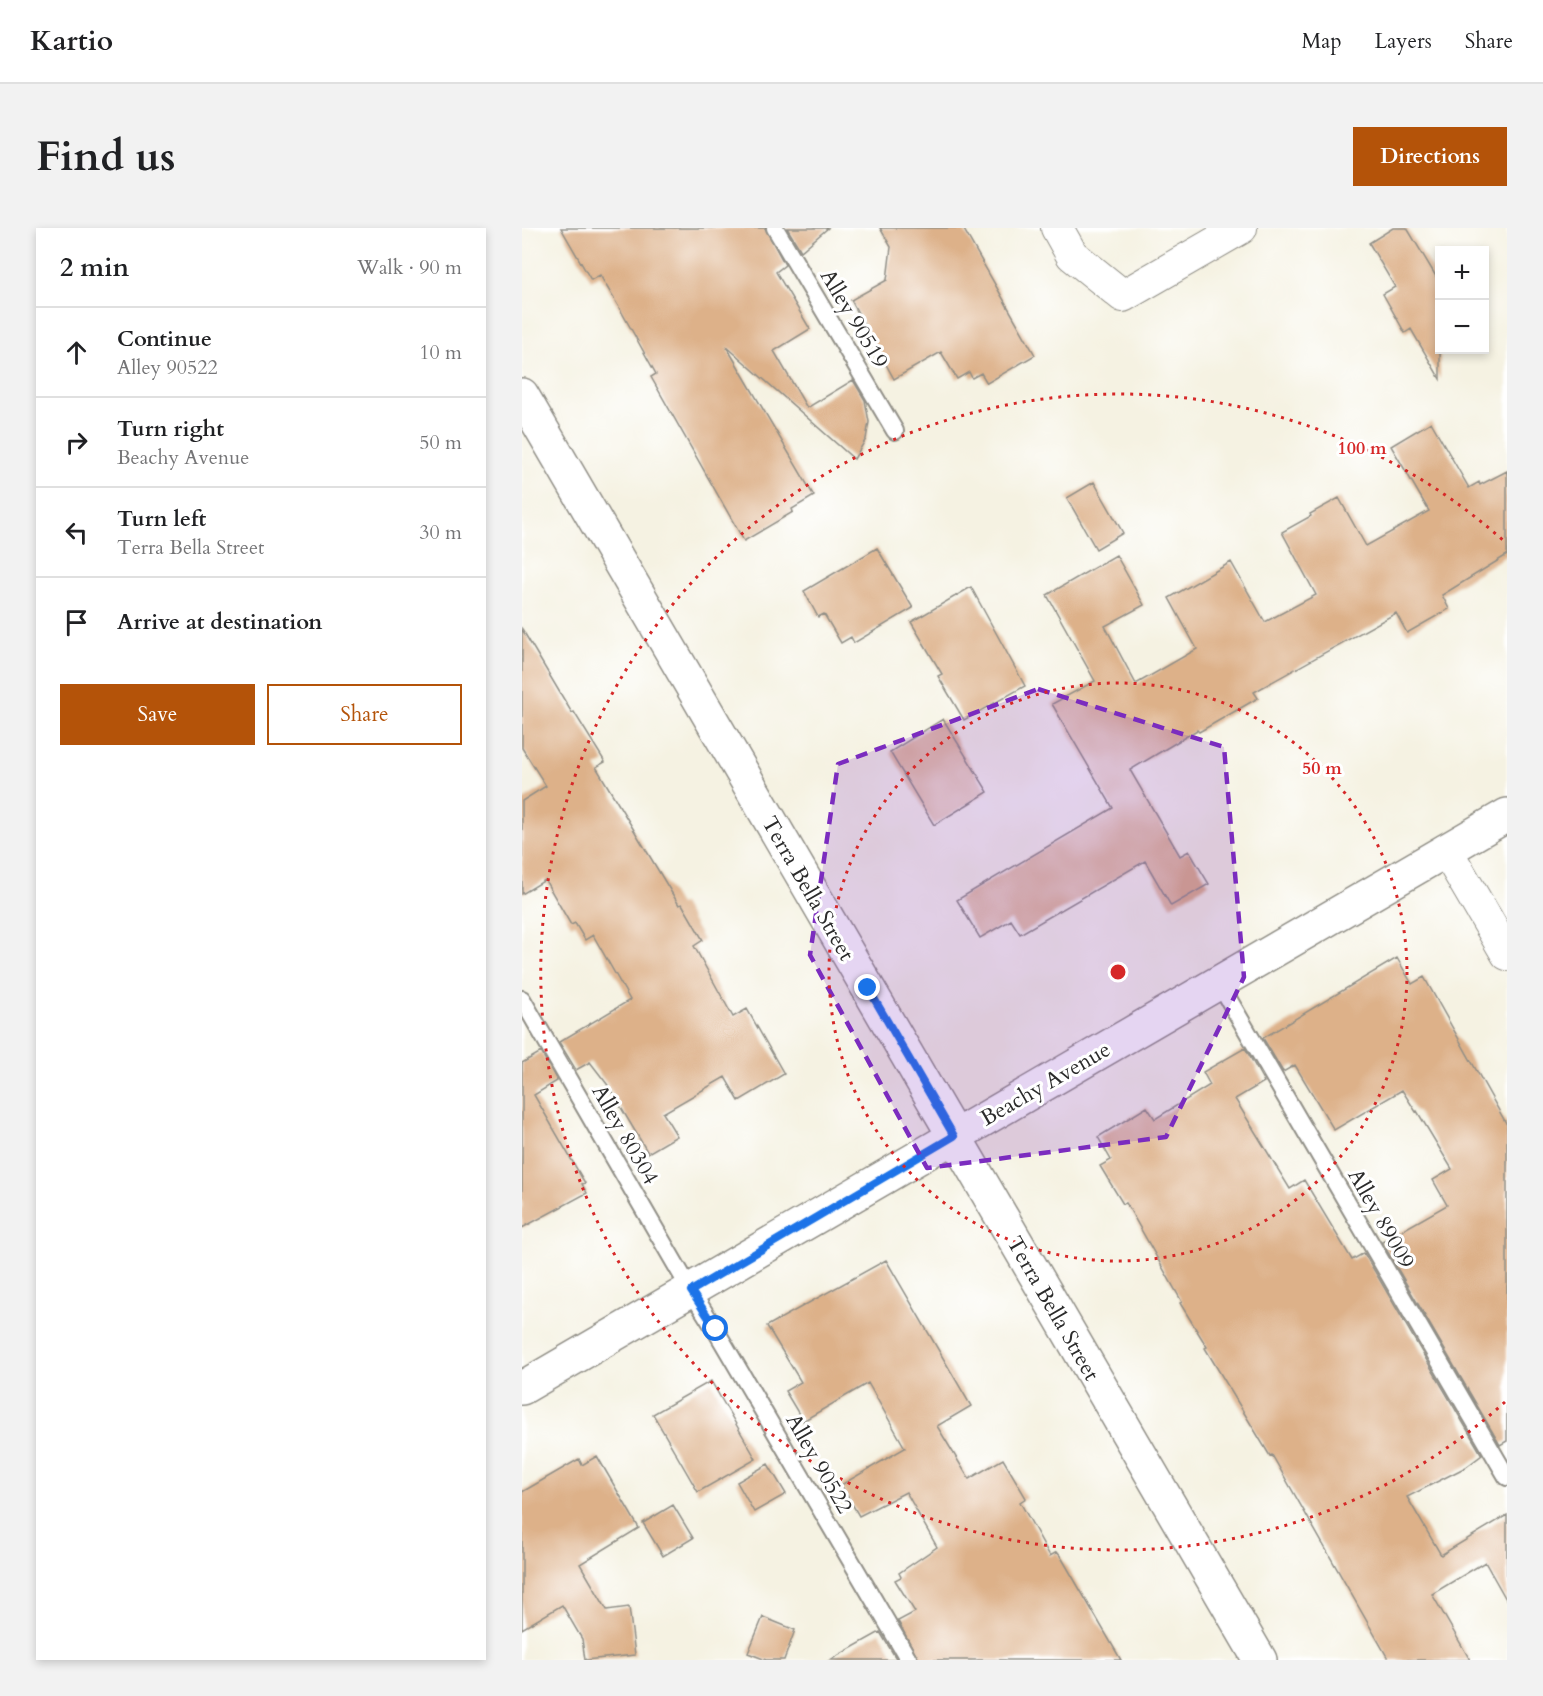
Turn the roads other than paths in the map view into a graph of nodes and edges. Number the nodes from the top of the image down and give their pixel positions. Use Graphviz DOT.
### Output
graph roads {
  1 [pos="775,228"];
  2 [pos="1058,228"];
  3 [pos="1241,228"];
  4 [pos="522,395"];
  5 [pos="895,431"];
  6 [pos="1507,815"];
  7 [pos="1446,850"];
  8 [pos="1507,954"];
  9 [pos="1218,983"];
  10 [pos="522,999"];
  11 [pos="954,1136"];
  12 [pos="691,1291"];
  13 [pos="522,1388"];
  14 [pos="1507,1477"];
  15 [pos="909,1660"];
  16 [pos="1260,1660"];
  1 -- 5 [label="lane, Alley 90519"];
  2 -- 3 [label="street"];
  4 -- 11 [label="main road, Terra Bella Street"];
  6 -- 7 [label="main road, Beachy Avenue"];
  7 -- 8 [label="street"];
  7 -- 9 [label="main road, Beachy Avenue"];
  9 -- 11 [label="main road, Beachy Avenue"];
  9 -- 14 [label="lane, Alley 89009"];
  10 -- 12 [label="lane, Alley 80304"];
  11 -- 12 [label="main road, Beachy Avenue"];
  11 -- 16 [label="main road, Terra Bella Street"];
  12 -- 13 [label="main road, Beachy Avenue"];
  12 -- 15 [label="lane, Alley 90522"];
}
